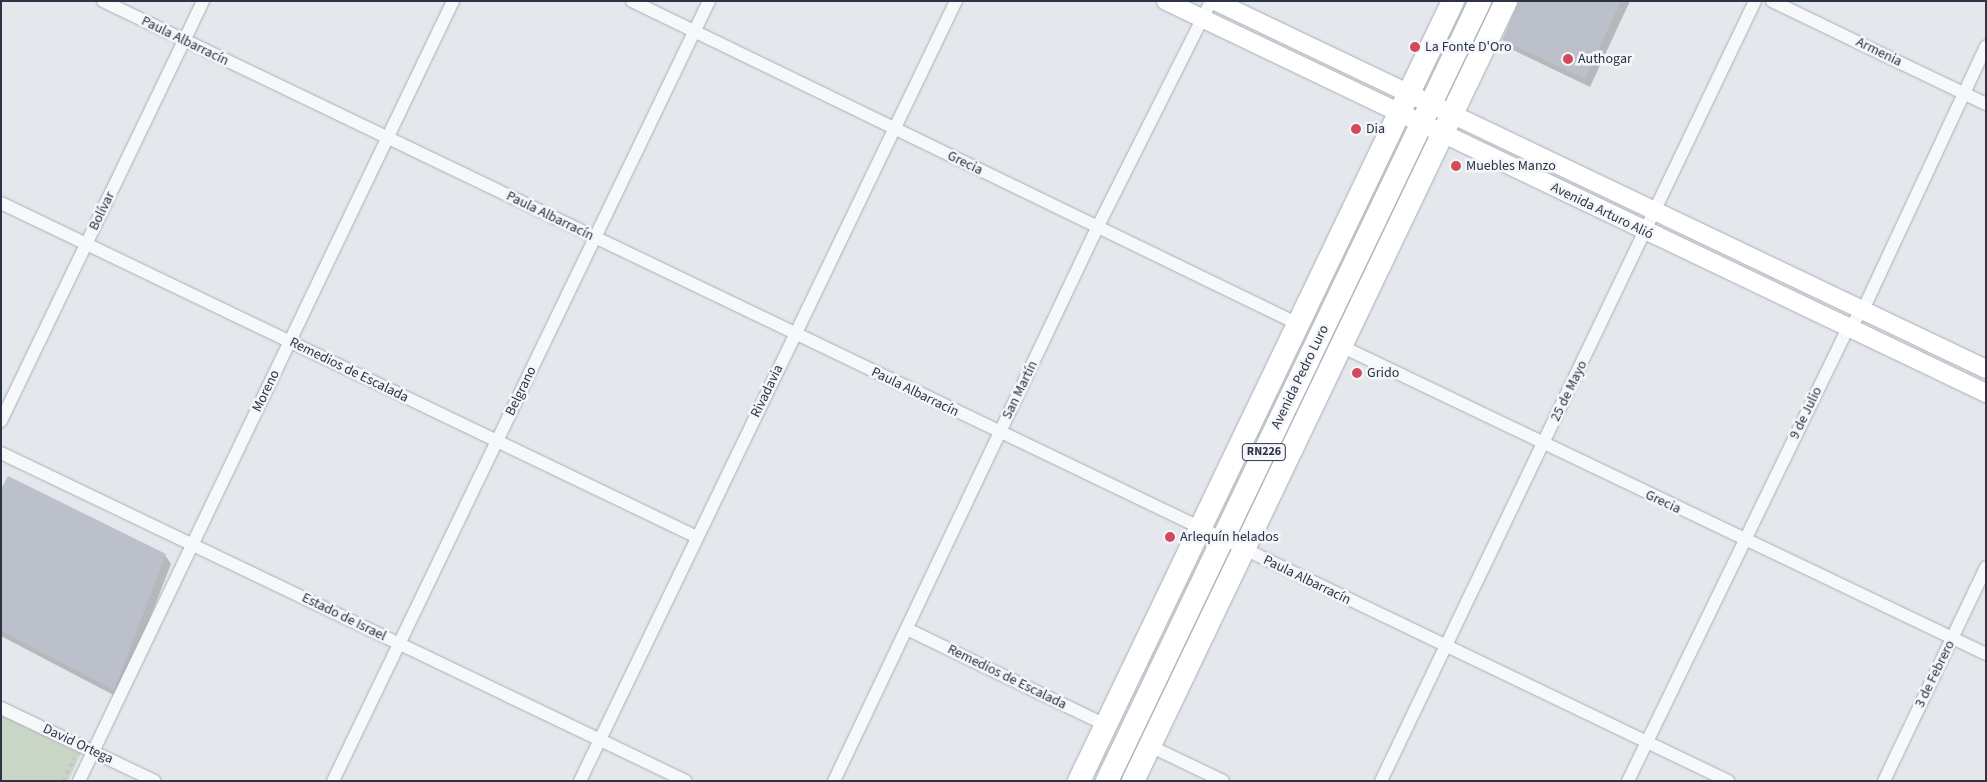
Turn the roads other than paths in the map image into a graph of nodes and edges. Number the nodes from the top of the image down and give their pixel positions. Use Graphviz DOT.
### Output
graph roads {
  1 [pos="103,1"];
  2 [pos="203,1"];
  3 [pos="453,1"];
  4 [pos="632,1"];
  5 [pos="709,1"];
  6 [pos="956,1"];
  7 [pos="1166,1"];
  8 [pos="1211,1"];
  9 [pos="1215,1"];
  10 [pos="1453,1"];
  11 [pos="1480,1"];
  12 [pos="1506,1"];
  13 [pos="1755,1"];
  14 [pos="1772,1"];
  15 [pos="1202,18"];
  16 [pos="694,32"];
  17 [pos="184,40"];
  18 [pos="1986,46"];
  19 [pos="1964,93"];
  20 [pos="1404,103"];
  21 [pos="1986,104"];
  22 [pos="1426,113"];
  23 [pos="1447,124"];
  24 [pos="893,128"];
  25 [pos="387,138"];
  26 [pos="1,203"];
  27 [pos="1655,213"];
  28 [pos="1097,228"];
  29 [pos="1645,232"];
  30 [pos="595,238"];
  31 [pos="86,244"];
  32 [pos="1863,310"];
  33 [pos="1298,324"];
  34 [pos="1847,330"];
  35 [pos="794,333"];
  36 [pos="290,341"];
  37 [pos="1341,346"];
  38 [pos="1986,369"];
  39 [pos="1986,393"];
  40 [pos="1,421"];
  41 [pos="999,432"];
  42 [pos="497,441"];
  43 [pos="1543,445"];
  44 [pos="1,453"];
  45 [pos="1200,528"];
  46 [pos="697,537"];
  47 [pos="1222,539"];
  48 [pos="1744,540"];
  49 [pos="192,544"];
  50 [pos="1244,549"];
  51 [pos="1986,567"];
  52 [pos="907,629"];
  53 [pos="1952,639"];
  54 [pos="399,643"];
  55 [pos="1446,646"];
  56 [pos="1986,654"];
  57 [pos="1,708"];
  58 [pos="1106,725"];
  59 [pos="600,739"];
  60 [pos="1647,742"];
  61 [pos="1150,746"];
  62 [pos="93,752"];
  63 [pos="79,781"];
  64 [pos="154,781"];
  65 [pos="333,781"];
  66 [pos="580,781"];
  67 [pos="686,781"];
  68 [pos="834,781"];
  69 [pos="1079,781"];
  70 [pos="1107,781"];
  71 [pos="1133,781"];
  72 [pos="1223,781"];
  73 [pos="1381,781"];
  74 [pos="1628,781"];
  75 [pos="1728,781"];
  76 [pos="1884,781"];
  1 -- 17 [label="street, Paula Albarracín"];
  2 -- 17 [label="street, Bolívar"];
  3 -- 25 [label="street, Moreno"];
  4 -- 16 [label="street, Grecia"];
  5 -- 16 [label="street, Belgrano"];
  6 -- 24 [label="street, Rivadavia"];
  7 -- 15 [label="main road, Avenida Arturo Alió"];
  8 -- 15 [label="street, San Martín"];
  9 -- 20 [label="main road, Avenida Arturo Alió"];
  10 -- 20 [label="highway, Avenida Pedro Luro"];
  11 -- 22 [label="highway, Avenida Pedro Luro / RN226"];
  12 -- 23 [label="highway, Avenida Pedro Luro"];
  13 -- 27 [label="street, 25 de Mayo"];
  14 -- 19 [label="street, Armenia"];
  15 -- 20 [label="main road, Avenida Arturo Alió"];
  15 -- 28 [label="street, San Martín"];
  16 -- 24 [label="street, Grecia"];
  16 -- 30 [label="street, Belgrano"];
  17 -- 25 [label="street, Paula Albarracín"];
  17 -- 31 [label="street, Bolívar"];
  18 -- 19 [label="street, 9 de Julio"];
  19 -- 21 [label="street, Armenia"];
  19 -- 32 [label="street, 9 de Julio"];
  20 -- 22 [label="main road, Avenida Arturo Alió"];
  20 -- 33 [label="highway, Avenida Pedro Luro"];
  22 -- 23 [label="main road, Avenida Arturo Alió"];
  22 -- 47 [label="highway, Avenida Pedro Luro / RN226"];
  23 -- 27 [label="main road, Avenida Arturo Alió"];
  23 -- 29 [label="main road, Avenida Arturo Alió"];
  23 -- 37 [label="highway, Avenida Pedro Luro"];
  24 -- 28 [label="street, Grecia"];
  24 -- 35 [label="street, Rivadavia"];
  25 -- 30 [label="street, Paula Albarracín"];
  25 -- 36 [label="street, Moreno"];
  26 -- 31 [label="street, Remedios de Escalada"];
  27 -- 29 [label="street, 25 de Mayo"];
  27 -- 32 [label="main road, Avenida Arturo Alió"];
  28 -- 33 [label="street, Grecia"];
  28 -- 41 [label="street, San Martín"];
  29 -- 34 [label="main road, Avenida Arturo Alió"];
  29 -- 43 [label="street, 25 de Mayo"];
  30 -- 35 [label="street, Paula Albarracín"];
  30 -- 42 [label="street, Belgrano"];
  31 -- 36 [label="street, Remedios de Escalada"];
  31 -- 40 [label="street, Bolívar"];
  32 -- 34 [label="street, 9 de Julio"];
  32 -- 38 [label="main road, Avenida Arturo Alió"];
  33 -- 45 [label="highway, Avenida Pedro Luro"];
  34 -- 39 [label="main road, Avenida Arturo Alió"];
  34 -- 48 [label="street, 9 de Julio"];
  35 -- 41 [label="street, Paula Albarracín"];
  35 -- 46 [label="street, Rivadavia"];
  36 -- 42 [label="street, Remedios de Escalada"];
  36 -- 49 [label="street, Moreno"];
  37 -- 43 [label="street, Grecia"];
  37 -- 50 [label="highway, Avenida Pedro Luro"];
  41 -- 45 [label="street, Paula Albarracín"];
  41 -- 52 [label="street, San Martín"];
  42 -- 46 [label="street, Remedios de Escalada"];
  42 -- 54 [label="street, Belgrano"];
  43 -- 48 [label="street, Grecia"];
  43 -- 55 [label="street, 25 de Mayo"];
  44 -- 49 [label="street, Estado de Israel"];
  45 -- 47 [label="street, Paula Albarracín"];
  45 -- 58 [label="highway, Avenida Pedro Luro"];
  46 -- 59 [label="street, Rivadavia"];
  47 -- 50 [label="street, Paula Albarracín"];
  47 -- 70 [label="highway, Avenida Pedro Luro / RN226"];
  48 -- 53 [label="street, Grecia"];
  48 -- 60 [label="street, 9 de Julio"];
  49 -- 54 [label="street, Estado de Israel"];
  49 -- 62 [label="street, Moreno"];
  50 -- 55 [label="street, Paula Albarracín"];
  50 -- 61 [label="highway, Avenida Pedro Luro"];
  51 -- 53 [label="street, 3 de Febrero"];
  52 -- 58 [label="street, Remedios de Escalada"];
  52 -- 68 [label="street, San Martín"];
  53 -- 56 [label="street, Grecia"];
  53 -- 76 [label="street, 3 de Febrero"];
  54 -- 59 [label="street, Estado de Israel"];
  54 -- 65 [label="street, Belgrano"];
  55 -- 60 [label="street, Paula Albarracín"];
  55 -- 73 [label="street, 25 de Mayo"];
  57 -- 62 [label="street, David Ortega"];
  58 -- 69 [label="highway, Avenida Pedro Luro"];
  59 -- 66 [label="street, Rivadavia"];
  59 -- 67 [label="street, Estado de Israel"];
  60 -- 74 [label="street, 9 de Julio"];
  60 -- 75 [label="street, Paula Albarracín"];
  61 -- 71 [label="highway, Avenida Pedro Luro"];
  61 -- 72 [label="street"];
  62 -- 63 [label="street, Moreno"];
  62 -- 64 [label="street, David Ortega"];
}
